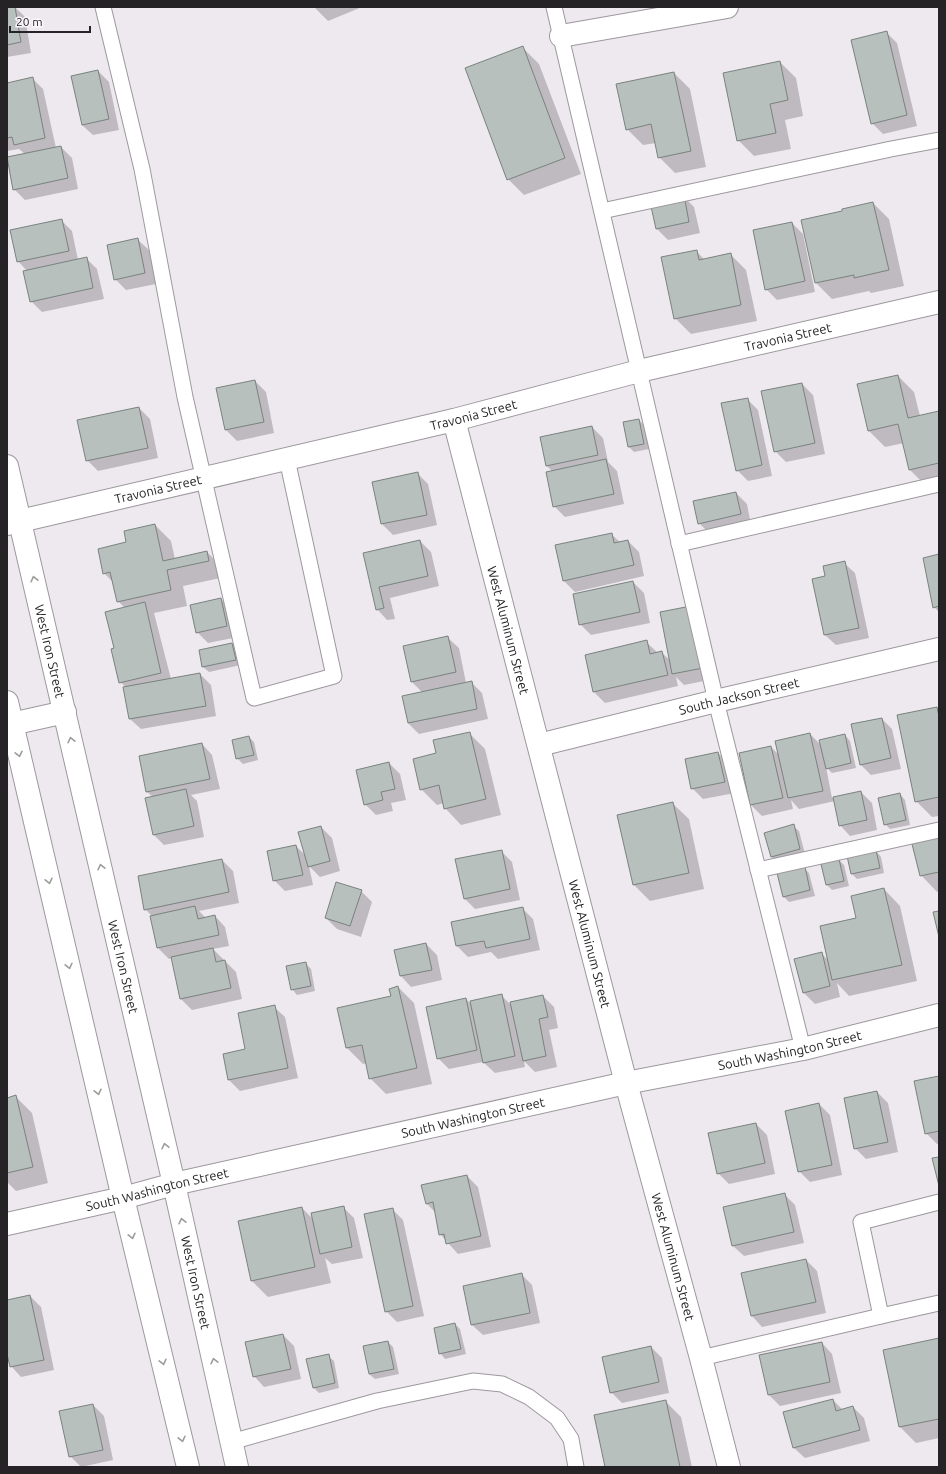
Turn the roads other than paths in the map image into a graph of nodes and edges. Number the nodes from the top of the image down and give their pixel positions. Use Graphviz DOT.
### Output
graph roads {
  1 [pos="103,7"];
  2 [pos="554,7"];
  3 [pos="727,7"];
  4 [pos="561,36"];
  5 [pos="939,140"];
  6 [pos="602,211"];
  7 [pos="939,302"];
  8 [pos="639,372"];
  9 [pos="454,420"];
  10 [pos="287,459"];
  11 [pos="7,466"];
  12 [pos="203,479"];
  13 [pos="939,484"];
  14 [pos="14,523"];
  15 [pos="679,544"];
  16 [pos="939,649"];
  17 [pos="716,701"];
  18 [pos="7,702"];
  19 [pos="65,712"];
  20 [pos="9,724"];
  21 [pos="539,745"];
  22 [pos="939,830"];
  23 [pos="758,870"];
  24 [pos="939,1015"];
  25 [pos="802,1049"];
  26 [pos="626,1083"];
  27 [pos="174,1184"];
  28 [pos="123,1198"];
  29 [pos="939,1202"];
  30 [pos="7,1224"];
  31 [pos="939,1303"];
  32 [pos="881,1316"];
  33 [pos="701,1358"];
  34 [pos="231,1442"];
  35 [pos="188,1467"];
  36 [pos="237,1467"];
  37 [pos="576,1467"];
  38 [pos="729,1467"];
  1 -- 12 [label="lane"];
  2 -- 4 [label="lane"];
  3 -- 4 [label="street"];
  4 -- 6 [label="lane"];
  5 -- 6 [label="lane"];
  6 -- 8 [label="lane"];
  7 -- 8 [label="street, Travonia Street"];
  8 -- 9 [label="street, Travonia Street"];
  8 -- 15 [label="lane"];
  9 -- 10 [label="street, Travonia Street"];
  9 -- 21 [label="street, West Aluminum Street"];
  10 -- 12 [label="street, Travonia Street"];
  10 -- 12 [label="lane"];
  11 -- 14 [label="street, West Iron Street"];
  12 -- 14 [label="street, Travonia Street"];
  13 -- 15 [label="lane"];
  19 -- 14 [label="street, West Iron Street, one-way"];
  15 -- 17 [label="lane"];
  16 -- 17 [label="street, South Jackson Street"];
  17 -- 21 [label="street, South Jackson Street"];
  17 -- 23 [label="lane"];
  18 -- 20 [label="street"];
  19 -- 20 [label="street"];
  27 -- 19 [label="street, West Iron Street, one-way"];
  20 -- 28 [label="street, one-way"];
  21 -- 26 [label="street, West Aluminum Street"];
  22 -- 23 [label="lane"];
  23 -- 25 [label="lane"];
  24 -- 25 [label="street, South Washington Street"];
  25 -- 26 [label="street, South Washington Street"];
  26 -- 27 [label="street, South Washington Street"];
  26 -- 33 [label="street, West Aluminum Street"];
  27 -- 28 [label="street, South Washington Street"];
  34 -- 27 [label="street, West Iron Street, one-way"];
  28 -- 30 [label="street, South Washington Street"];
  28 -- 35 [label="street, one-way"];
  29 -- 32 [label="lane"];
  31 -- 32 [label="lane"];
  32 -- 33 [label="lane"];
  33 -- 38 [label="street, West Aluminum Street"];
  34 -- 36 [label="street, West Iron Street"];
  34 -- 37 [label="lane"];
}
